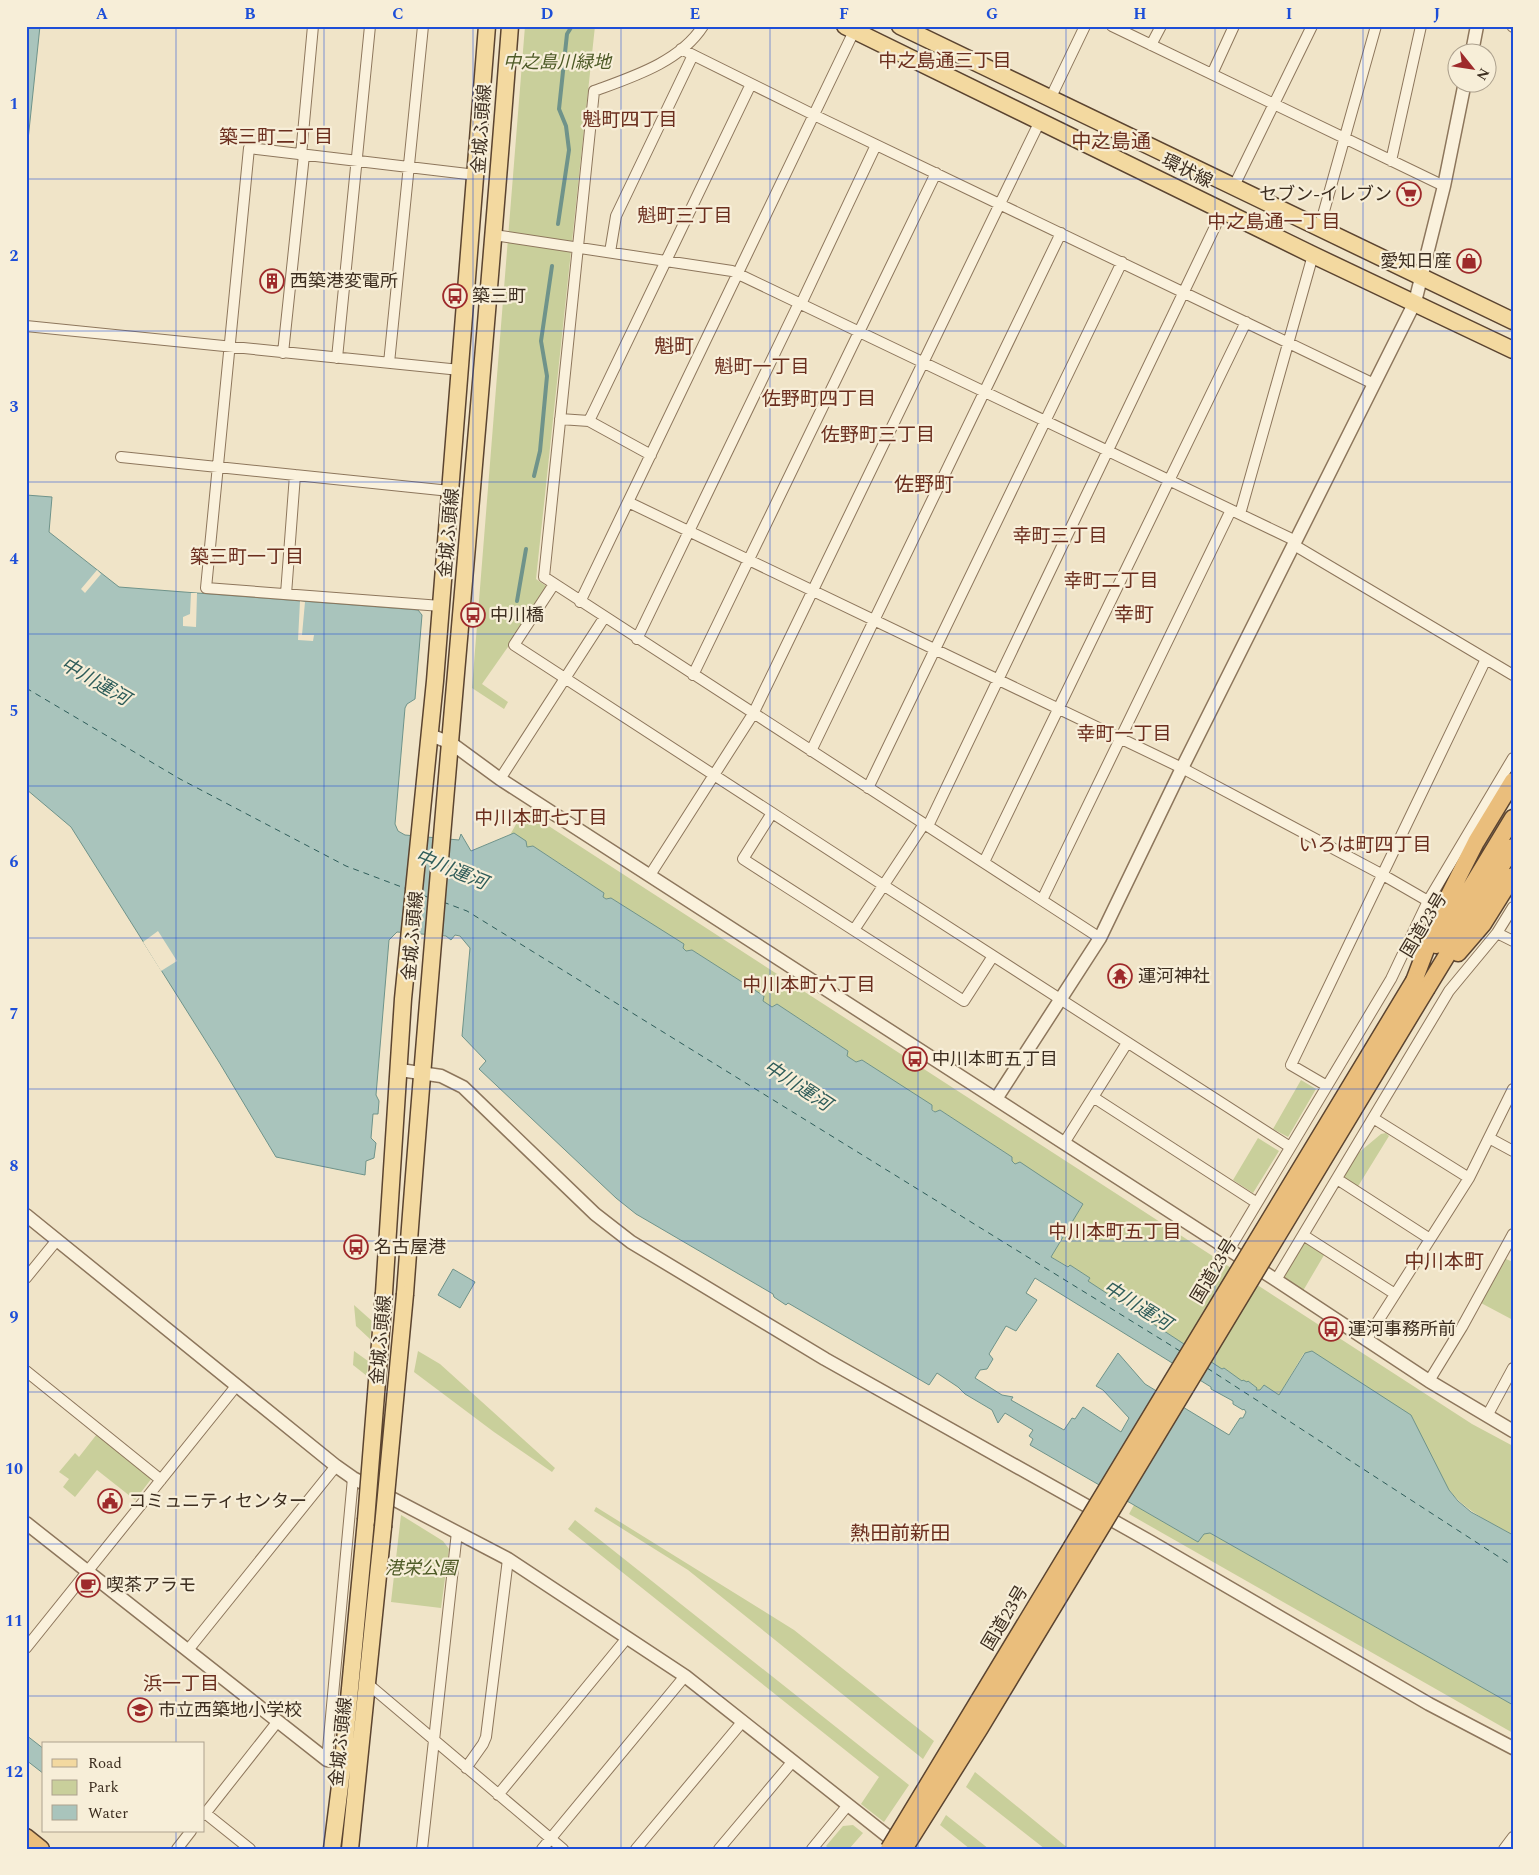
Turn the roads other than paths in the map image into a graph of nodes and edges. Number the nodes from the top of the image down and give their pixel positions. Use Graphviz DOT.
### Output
graph roads {
  1 [pos="313,26"];
  2 [pos="370,26"];
  3 [pos="423,26"];
  4 [pos="487,26"];
  5 [pos="510,26"];
  6 [pos="703,26"];
  7 [pos="900,26"];
  8 [pos="1085,26"];
  9 [pos="1112,26"];
  10 [pos="1161,26"];
  11 [pos="1234,26"];
  12 [pos="1312,26"];
  13 [pos="1376,26"];
  14 [pos="1421,26"];
  15 [pos="1477,26"];
  16 [pos="852,28"];
  17 [pos="1474,42"];
  18 [pos="1151,45"];
  19 [pos="681,49"];
  20 [pos="693,55"];
  21 [pos="1212,74"];
  22 [pos="751,84"];
  23 [pos="1463,92"];
  24 [pos="1050,99"];
  25 [pos="1274,104"];
  26 [pos="814,115"];
  27 [pos="1040,121"];
  28 [pos="1345,138"];
  29 [pos="876,145"];
  30 [pos="302,155"];
  31 [pos="1391,161"];
  32 [pos="355,162"];
  33 [pos="408,168"];
  34 [pos="936,173"];
  35 [pos="476,175"];
  36 [pos="1444,186"];
  37 [pos="1234,188"];
  38 [pos="1000,204"];
  39 [pos="1223,210"];
  40 [pos="1319,229"];
  41 [pos="1061,233"];
  42 [pos="494,235"];
  43 [pos="578,247"];
  44 [pos="610,252"];
  45 [pos="1313,255"];
  46 [pos="667,261"];
  47 [pos="1122,262"];
  48 [pos="738,274"];
  49 [pos="1422,278"];
  50 [pos="1184,292"];
  51 [pos="1415,302"];
  52 [pos="800,303"];
  53 [pos="1246,322"];
  54 [pos="1513,322"];
  55 [pos="26,326"];
  56 [pos="859,332"];
  57 [pos="1288,342"];
  58 [pos="230,347"];
  59 [pos="1513,350"];
  60 [pos="284,352"];
  61 [pos="337,358"];
  62 [pos="923,362"];
  63 [pos="389,363"];
  64 [pos="460,370"];
  65 [pos="1374,384"];
  66 [pos="984,392"];
  67 [pos="560,419"];
  68 [pos="589,421"];
  69 [pos="1045,421"];
  70 [pos="1108,451"];
  71 [pos="651,455"];
  72 [pos="120,457"];
  73 [pos="218,466"];
  74 [pos="295,475"];
  75 [pos="1169,480"];
  76 [pos="450,491"];
  77 [pos="628,502"];
  78 [pos="1235,512"];
  79 [pos="689,531"];
  80 [pos="1295,543"];
  81 [pos="748,560"];
  82 [pos="554,584"];
  83 [pos="813,590"];
  84 [pos="286,594"];
  85 [pos="580,602"];
  86 [pos="441,606"];
  87 [pos="604,618"];
  88 [pos="874,620"];
  89 [pos="637,639"];
  90 [pos="935,649"];
  91 [pos="1486,659"];
  92 [pos="693,674"];
  93 [pos="1513,674"];
  94 [pos="565,678"];
  95 [pos="998,680"];
  96 [pos="1059,709"];
  97 [pos="753,714"];
  98 [pos="430,735"];
  99 [pos="1120,738"];
  100 [pos="451,743"];
  101 [pos="811,751"];
  102 [pos="1513,758"];
  103 [pos="1182,768"];
  104 [pos="714,775"];
  105 [pos="500,779"];
  106 [pos="1513,781"];
  107 [pos="868,788"];
  108 [pos="772,813"];
  109 [pos="1513,818"];
  110 [pos="926,825"];
  111 [pos="1513,847"];
  112 [pos="984,862"];
  113 [pos="650,875"];
  114 [pos="1383,875"];
  115 [pos="1513,876"];
  116 [pos="883,886"];
  117 [pos="1042,900"];
  118 [pos="1428,901"];
  119 [pos="1513,907"];
  120 [pos="854,930"];
  121 [pos="1497,932"];
  122 [pos="1100,938"];
  123 [pos="1513,941"];
  124 [pos="993,956"];
  125 [pos="1420,984"];
  126 [pos="1060,1000"];
  127 [pos="1127,1043"];
  128 [pos="400,1070"];
  129 [pos="421,1072"];
  130 [pos="1327,1086"];
  131 [pos="1513,1089"];
  132 [pos="1092,1097"];
  133 [pos="996,1099"];
  134 [pos="1373,1118"];
  135 [pos="1489,1138"];
  136 [pos="1064,1143"];
  137 [pos="1290,1148"];
  138 [pos="1513,1151"];
  139 [pos="1469,1178"];
  140 [pos="1337,1179"];
  141 [pos="1257,1203"];
  142 [pos="26,1215"];
  143 [pos="1513,1234"];
  144 [pos="1303,1235"];
  145 [pos="1430,1239"];
  146 [pos="57,1240"];
  147 [pos="1229,1250"];
  148 [pos="26,1278"];
  149 [pos="1276,1280"];
  150 [pos="1395,1294"];
  151 [pos="1366,1340"];
  152 [pos="1513,1368"];
  153 [pos="26,1371"];
  154 [pos="1429,1380"];
  155 [pos="237,1385"];
  156 [pos="1487,1416"];
  157 [pos="1513,1431"];
  158 [pos="336,1466"];
  159 [pos="353,1478"];
  160 [pos="161,1480"];
  161 [pos="26,1523"];
  162 [pos="457,1532"];
  163 [pos="508,1559"];
  164 [pos="88,1571"];
  165 [pos="627,1638"];
  166 [pos="28,1642"];
  167 [pos="188,1650"];
  168 [pos="685,1676"];
  169 [pos="368,1684"];
  170 [pos="278,1721"];
  171 [pos="743,1721"];
  172 [pos="434,1741"];
  173 [pos="1513,1748"];
  174 [pos="327,1760"];
  175 [pos="793,1761"];
  176 [pos="343,1762"];
  177 [pos="466,1768"];
  178 [pos="498,1794"];
  179 [pos="848,1805"];
  180 [pos="205,1814"];
  181 [pos="189,1832"];
  182 [pos="26,1837"];
  183 [pos="1513,1838"];
  184 [pos="550,1839"];
  185 [pos="41,1849"];
  186 [pos="176,1849"];
  187 [pos="250,1849"];
  188 [pos="332,1849"];
  189 [pos="350,1849"];
  190 [pos="422,1849"];
  191 [pos="542,1849"];
  192 [pos="563,1849"];
  193 [pos="636,1849"];
  194 [pos="720,1849"];
  195 [pos="812,1849"];
  196 [pos="889,1849"];
  197 [pos="904,1849"];
  198 [pos="1504,1849"];
  1 -- 30 [label="street"];
  2 -- 32 [label="street"];
  3 -- 33 [label="street"];
  4 -- 35 [label="main road, 金城ふ頭線"];
  5 -- 42 [label="main road, 金城ふ頭線"];
  6 -- 19 [label="street"];
  7 -- 24 [label="main road, 環状線"];
  8 -- 24 [label="street"];
  9 -- 18 [label="street"];
  10 -- 18 [label="street"];
  11 -- 21 [label="street"];
  12 -- 25 [label="street"];
  13 -- 28 [label="street"];
  14 -- 31 [label="street"];
  15 -- 17 [label="street"];
  16 -- 26 [label="street"];
  16 -- 27 [label="main road, 環状線"];
  18 -- 21 [label="street"];
  19 -- 20 [label="street"];
  19 -- 43 [label="street"];
  20 -- 22 [label="street"];
  20 -- 44 [label="street"];
  21 -- 25 [label="street"];
  22 -- 26 [label="street"];
  22 -- 46 [label="street"];
  23 -- 36 [label="street"];
  24 -- 37 [label="main road, 環状線"];
  25 -- 28 [label="street"];
  25 -- 37 [label="street"];
  26 -- 29 [label="street"];
  26 -- 48 [label="street"];
  27 -- 38 [label="street"];
  27 -- 39 [label="main road, 環状線"];
  28 -- 31 [label="street"];
  28 -- 40 [label="street"];
  29 -- 34 [label="street"];
  29 -- 52 [label="street"];
  30 -- 32 [label="street"];
  30 -- 58 [label="street"];
  30 -- 60 [label="street"];
  31 -- 36 [label="street"];
  32 -- 33 [label="street"];
  32 -- 61 [label="street"];
  33 -- 35 [label="street"];
  33 -- 63 [label="street"];
  34 -- 38 [label="street"];
  34 -- 56 [label="street"];
  35 -- 64 [label="main road, 金城ふ頭線"];
  36 -- 49 [label="street"];
  37 -- 40 [label="main road, 環状線"];
  38 -- 41 [label="street"];
  38 -- 62 [label="street"];
  39 -- 45 [label="main road, 環状線"];
  39 -- 50 [label="street"];
  40 -- 49 [label="main road, 環状線"];
  41 -- 47 [label="street"];
  41 -- 66 [label="street"];
  42 -- 43 [label="street"];
  42 -- 100 [label="main road, 金城ふ頭線"];
  43 -- 44 [label="street"];
  43 -- 67 [label="street"];
  44 -- 46 [label="street"];
  45 -- 51 [label="main road, 環状線"];
  45 -- 57 [label="street"];
  46 -- 48 [label="street"];
  46 -- 68 [label="street"];
  47 -- 50 [label="street"];
  47 -- 69 [label="street"];
  48 -- 52 [label="street"];
  48 -- 71 [label="street"];
  49 -- 51 [label="street"];
  49 -- 54 [label="main road, 環状線"];
  50 -- 53 [label="street"];
  50 -- 70 [label="street"];
  51 -- 59 [label="main road, 環状線"];
  51 -- 65 [label="street"];
  52 -- 56 [label="street"];
  52 -- 79 [label="street"];
  53 -- 57 [label="street"];
  53 -- 75 [label="street"];
  55 -- 58 [label="street"];
  56 -- 62 [label="street"];
  56 -- 81 [label="street"];
  57 -- 65 [label="street"];
  57 -- 78 [label="street"];
  58 -- 60 [label="street"];
  58 -- 73 [label="street"];
  60 -- 61 [label="street"];
  61 -- 63 [label="street"];
  62 -- 66 [label="street"];
  62 -- 83 [label="street"];
  63 -- 64 [label="street"];
  64 -- 76 [label="main road, 金城ふ頭線"];
  65 -- 80 [label="street"];
  66 -- 69 [label="street"];
  66 -- 88 [label="street"];
  67 -- 68 [label="street"];
  67 -- 82 [label="street"];
  68 -- 71 [label="street"];
  69 -- 70 [label="street"];
  69 -- 90 [label="street"];
  70 -- 75 [label="street"];
  70 -- 95 [label="street"];
  71 -- 77 [label="street"];
  72 -- 73 [label="street"];
  73 -- 74 [label="street"];
  73 -- 84 [label="street"];
  74 -- 76 [label="street"];
  74 -- 84 [label="street"];
  75 -- 78 [label="street"];
  75 -- 96 [label="street"];
  76 -- 86 [label="main road, 金城ふ頭線"];
  77 -- 79 [label="street"];
  77 -- 85 [label="street"];
  78 -- 80 [label="street"];
  78 -- 99 [label="street"];
  79 -- 81 [label="street"];
  79 -- 89 [label="street"];
  80 -- 91 [label="street"];
  80 -- 103 [label="street"];
  81 -- 83 [label="street"];
  81 -- 92 [label="street"];
  82 -- 85 [label="street"];
  82 -- 94 [label="street"];
  83 -- 88 [label="street"];
  83 -- 97 [label="street"];
  84 -- 86 [label="street"];
  85 -- 87 [label="street"];
  86 -- 98 [label="main road, 金城ふ頭線"];
  87 -- 89 [label="street"];
  87 -- 94 [label="street"];
  88 -- 90 [label="street"];
  88 -- 101 [label="street"];
  89 -- 92 [label="street"];
  90 -- 95 [label="street"];
  90 -- 107 [label="street"];
  91 -- 93 [label="street"];
  91 -- 114 [label="street"];
  92 -- 97 [label="street"];
  94 -- 104 [label="street"];
  94 -- 105 [label="street"];
  95 -- 96 [label="street"];
  95 -- 110 [label="street"];
  96 -- 99 [label="street"];
  96 -- 112 [label="street"];
  97 -- 101 [label="street"];
  97 -- 104 [label="street"];
  98 -- 100 [label="street"];
  98 -- 128 [label="main road, 金城ふ頭線"];
  99 -- 103 [label="street"];
  99 -- 117 [label="street"];
  100 -- 105 [label="street"];
  100 -- 129 [label="main road, 金城ふ頭線"];
  101 -- 107 [label="street"];
  102 -- 118 [label="street"];
  103 -- 114 [label="street"];
  103 -- 122 [label="street"];
  104 -- 108 [label="street"];
  104 -- 113 [label="street"];
  105 -- 113 [label="street"];
  106 -- 125 [label="highway"];
  107 -- 110 [label="street"];
  108 -- 116 [label="street"];
  108 -- 120 [label="street"];
  109 -- 125 [label="highway, 国道23号"];
  110 -- 112 [label="street"];
  110 -- 116 [label="street"];
  111 -- 125 [label="highway, 国道23号"];
  112 -- 117 [label="street"];
  113 -- 133 [label="street"];
  114 -- 118 [label="street"];
  114 -- 130 [label="street"];
  115 -- 125 [label="highway"];
  116 -- 120 [label="street"];
  116 -- 124 [label="street"];
  117 -- 122 [label="street"];
  118 -- 130 [label="street"];
  119 -- 121 [label="street"];
  120 -- 124 [label="street"];
  121 -- 123 [label="street"];
  121 -- 134 [label="street"];
  122 -- 126 [label="street"];
  124 -- 126 [label="street"];
  125 -- 196 [label="highway, 国道23号, bridge"];
  125 -- 197 [label="highway, 国道23号, bridge"];
  126 -- 127 [label="street"];
  126 -- 133 [label="street"];
  127 -- 132 [label="street"];
  127 -- 137 [label="street"];
  128 -- 129 [label="street"];
  128 -- 176 [label="main road, 金城ふ頭線, bridge"];
  129 -- 169 [label="main road, 金城ふ頭線, bridge"];
  129 -- 173 [label="street"];
  130 -- 137 [label="street"];
  131 -- 135 [label="street"];
  132 -- 136 [label="street"];
  132 -- 141 [label="street"];
  133 -- 136 [label="street"];
  134 -- 139 [label="street"];
  134 -- 140 [label="street"];
  135 -- 138 [label="street"];
  135 -- 139 [label="street"];
  136 -- 147 [label="street"];
  137 -- 141 [label="street"];
  139 -- 145 [label="street"];
  140 -- 144 [label="street"];
  140 -- 145 [label="street"];
  141 -- 147 [label="street"];
  142 -- 146 [label="street"];
  143 -- 154 [label="street"];
  144 -- 149 [label="street"];
  144 -- 150 [label="street"];
  145 -- 150 [label="street"];
  146 -- 148 [label="street"];
  146 -- 155 [label="street"];
  147 -- 149 [label="street"];
  149 -- 151 [label="street"];
  150 -- 151 [label="street"];
  151 -- 154 [label="street"];
  152 -- 156 [label="street"];
  153 -- 160 [label="street"];
  154 -- 156 [label="street"];
  155 -- 158 [label="street"];
  155 -- 160 [label="street"];
  156 -- 157 [label="street"];
  158 -- 159 [label="street"];
  158 -- 167 [label="street"];
  159 -- 162 [label="street"];
  159 -- 174 [label="street"];
  160 -- 164 [label="street"];
  161 -- 164 [label="street"];
  162 -- 163 [label="street"];
  162 -- 172 [label="street"];
  163 -- 165 [label="street"];
  163 -- 177 [label="street"];
  164 -- 166 [label="street"];
  164 -- 167 [label="street"];
  165 -- 168 [label="street"];
  165 -- 178 [label="street"];
  167 -- 170 [label="street"];
  168 -- 171 [label="street"];
  168 -- 184 [label="street"];
  169 -- 172 [label="street"];
  169 -- 189 [label="main road, 金城ふ頭線"];
  170 -- 174 [label="street"];
  170 -- 180 [label="street"];
  171 -- 175 [label="street"];
  171 -- 193 [label="street"];
  172 -- 177 [label="street"];
  172 -- 190 [label="street"];
  174 -- 176 [label="street"];
  175 -- 179 [label="street"];
  175 -- 194 [label="street"];
  176 -- 188 [label="main road, 金城ふ頭線"];
  177 -- 178 [label="street"];
  178 -- 184 [label="street"];
  179 -- 195 [label="street"];
  179 -- 197 [label="street"];
  180 -- 187 [label="street"];
  181 -- 186 [label="street"];
  182 -- 185 [label="highway"];
  183 -- 198 [label="street"];
  184 -- 191 [label="street"];
  184 -- 192 [label="street"];
}
